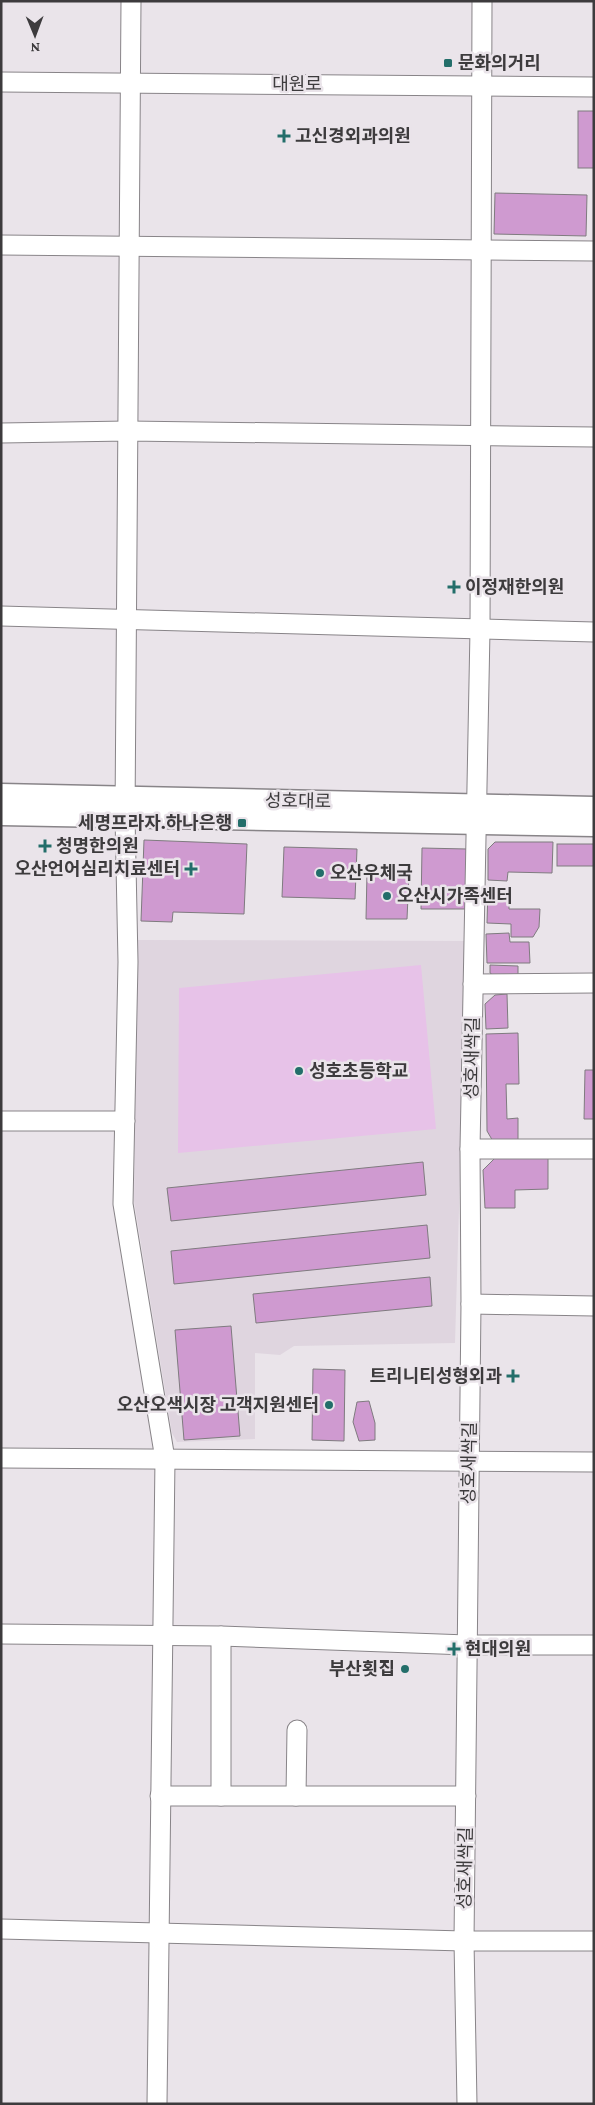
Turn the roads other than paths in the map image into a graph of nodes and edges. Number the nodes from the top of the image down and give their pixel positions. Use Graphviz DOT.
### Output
graph roads {
  1 [pos="131,1"];
  2 [pos="482,1"];
  3 [pos="1,82"];
  4 [pos="131,84"];
  5 [pos="482,85"];
  6 [pos="594,87"];
  7 [pos="1,244"];
  8 [pos="130,246"];
  9 [pos="482,249"];
  10 [pos="594,251"];
  11 [pos="128,431"];
  12 [pos="1,433"];
  13 [pos="480,435"];
  14 [pos="594,436"];
  15 [pos="1,616"];
  16 [pos="126,619"];
  17 [pos="480,630"];
  18 [pos="594,632"];
  19 [pos="1,794"];
  20 [pos="125,807"];
  21 [pos="594,808"];
  22 [pos="1,814"];
  23 [pos="476,814"];
  24 [pos="594,825"];
  25 [pos="594,983"];
  26 [pos="473,984"];
  27 [pos="1,1121"];
  28 [pos="125,1121"];
  29 [pos="470,1149"];
  30 [pos="594,1149"];
  31 [pos="471,1304"];
  32 [pos="594,1306"];
  33 [pos="1,1458"];
  34 [pos="165,1459"];
  35 [pos="469,1461"];
  36 [pos="594,1462"];
  37 [pos="1,1634"];
  38 [pos="163,1636"];
  39 [pos="221,1636"];
  40 [pos="467,1645"];
  41 [pos="594,1645"];
  42 [pos="297,1730"];
  43 [pos="160,1796"];
  44 [pos="221,1796"];
  45 [pos="296,1796"];
  46 [pos="466,1796"];
  47 [pos="1,1928"];
  48 [pos="158,1931"];
  49 [pos="464,1940"];
  50 [pos="594,1942"];
  51 [pos="157,2104"];
  52 [pos="467,2104"];
  1 -- 4 [label="street"];
  2 -- 5 [label="street, 성호새싹길"];
  3 -- 4 [label="street, 대원로"];
  4 -- 5 [label="street, 대원로"];
  4 -- 8 [label="street"];
  5 -- 6 [label="street, 대원로"];
  5 -- 9 [label="street, 성호새싹길"];
  7 -- 8 [label="street"];
  8 -- 9 [label="street"];
  8 -- 11 [label="street"];
  9 -- 10 [label="street"];
  9 -- 13 [label="street, 성호새싹길"];
  11 -- 12 [label="street"];
  11 -- 13 [label="street"];
  11 -- 16 [label="street"];
  13 -- 14 [label="street"];
  13 -- 17 [label="street, 성호새싹길"];
  15 -- 16 [label="street"];
  16 -- 17 [label="street"];
  16 -- 20 [label="street"];
  17 -- 18 [label="street"];
  17 -- 23 [label="street, 성호새싹길"];
  19 -- 20 [label="main road, 성호대로"];
  20 -- 22 [label="main road, 성호대로"];
  20 -- 23 [label="main road, 성호대로"];
  20 -- 28 [label="street"];
  21 -- 23 [label="main road, 성호대로"];
  23 -- 24 [label="main road, 성호대로"];
  23 -- 26 [label="street, 성호새싹길"];
  25 -- 26 [label="street"];
  26 -- 29 [label="street, 성호새싹길"];
  27 -- 28 [label="street"];
  28 -- 34 [label="street"];
  29 -- 30 [label="street"];
  29 -- 31 [label="street, 성호새싹길"];
  31 -- 32 [label="street"];
  31 -- 35 [label="street, 성호새싹길"];
  33 -- 34 [label="street"];
  34 -- 35 [label="street"];
  34 -- 38 [label="street"];
  35 -- 36 [label="street"];
  35 -- 40 [label="street, 성호새싹길"];
  37 -- 38 [label="street"];
  38 -- 39 [label="street"];
  38 -- 43 [label="street"];
  39 -- 40 [label="street"];
  39 -- 44 [label="street"];
  40 -- 41 [label="street"];
  40 -- 46 [label="street, 성호새싹길"];
  42 -- 45 [label="street"];
  43 -- 44 [label="street"];
  43 -- 48 [label="street"];
  44 -- 45 [label="street"];
  45 -- 46 [label="street"];
  46 -- 49 [label="street, 성호새싹길"];
  47 -- 48 [label="street"];
  48 -- 49 [label="street"];
  48 -- 51 [label="street"];
  49 -- 50 [label="street"];
  49 -- 52 [label="street, 성호새싹길"];
}
